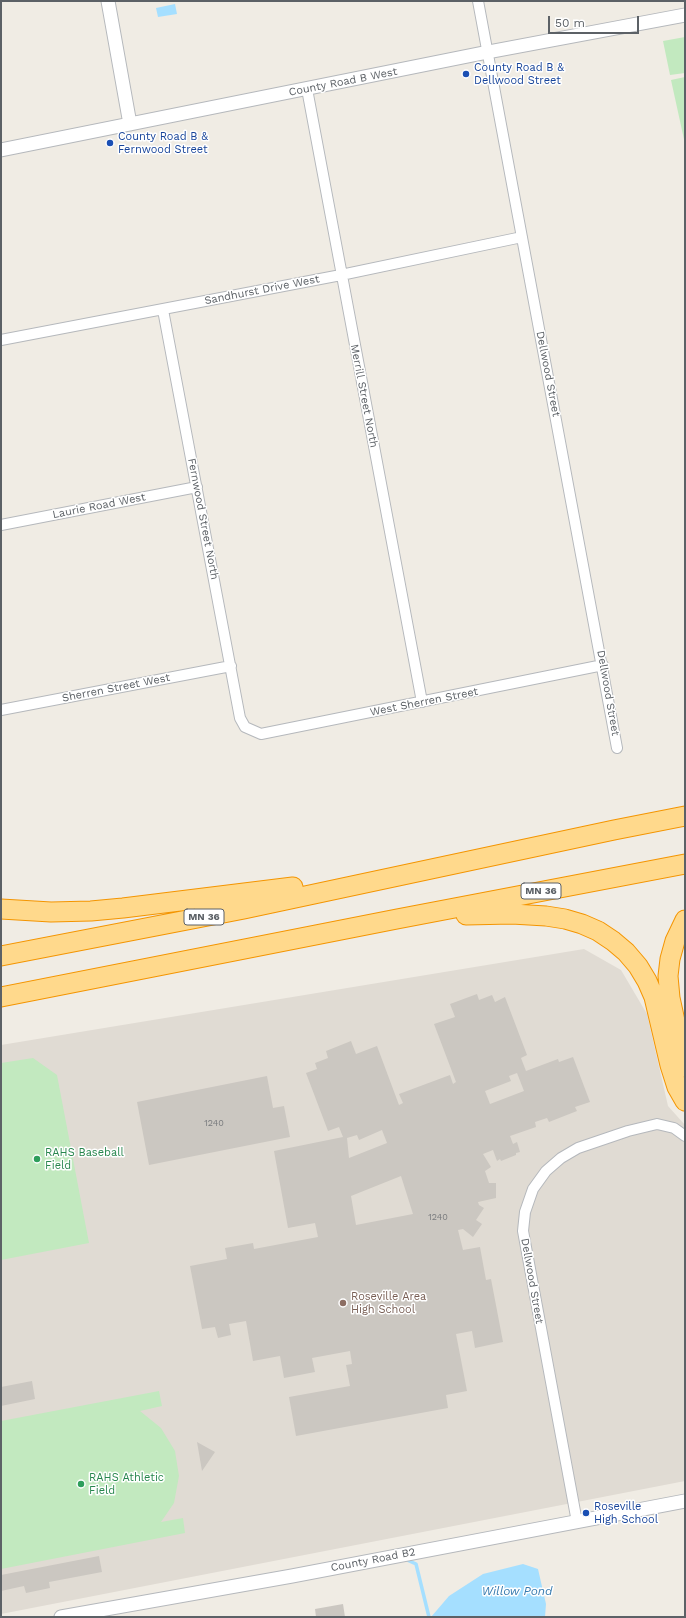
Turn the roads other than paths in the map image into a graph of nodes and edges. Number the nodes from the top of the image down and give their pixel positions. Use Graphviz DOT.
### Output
graph roads {
  1 [pos="108,1"];
  2 [pos="478,1"];
  3 [pos="685,15"];
  4 [pos="488,52"];
  5 [pos="307,89"];
  6 [pos="130,124"];
  7 [pos="1,150"];
  8 [pos="522,237"];
  9 [pos="341,275"];
  10 [pos="163,310"];
  11 [pos="1,340"];
  12 [pos="197,487"];
  13 [pos="1,525"];
  14 [pos="603,665"];
  15 [pos="231,666"];
  16 [pos="422,702"];
  17 [pos="1,710"];
  18 [pos="245,727"];
  19 [pos="617,748"];
  20 [pos="685,816"];
  21 [pos="685,864"];
  22 [pos="406,874"];
  23 [pos="1,909"];
  24 [pos="397,919"];
  25 [pos="685,920"];
  26 [pos="1,956"];
  27 [pos="1,997"];
  28 [pos="685,1067"];
  29 [pos="685,1101"];
  30 [pos="685,1136"];
  31 [pos="685,1501"];
  32 [pos="576,1522"];
  33 [pos="75,1616"];
  34 [pos="61,1617"];
  1 -- 6 [label="street"];
  2 -- 4 [label="street, Dellwood Street"];
  3 -- 4 [label="street, County Road B West"];
  4 -- 5 [label="street, County Road B West"];
  4 -- 8 [label="street, Dellwood Street"];
  5 -- 6 [label="street, County Road B West"];
  5 -- 9 [label="street, Merrill Street North"];
  6 -- 7 [label="street, County Road B West"];
  8 -- 9 [label="street, Sandhurst Drive West"];
  8 -- 14 [label="street, Dellwood Street"];
  9 -- 10 [label="street, Sandhurst Drive West"];
  9 -- 16 [label="street, Merrill Street North"];
  10 -- 11 [label="street, Sandhurst Drive West"];
  10 -- 12 [label="street, Fernwood Street North"];
  12 -- 13 [label="street, Laurie Road West"];
  12 -- 15 [label="street, Fernwood Street North"];
  14 -- 16 [label="street, West Sherren Street"];
  14 -- 19 [label="street, Dellwood Street"];
  15 -- 17 [label="street, Sherren Street West"];
  15 -- 18 [label="street, Fernwood Street North"];
  16 -- 18 [label="street, West Sherren Street"];
  20 -- 22 [label="highway, MN 36"];
  21 -- 24 [label="highway, MN 36"];
  22 -- 23 [label="highway"];
  22 -- 26 [label="highway, MN 36"];
  24 -- 27 [label="highway, MN 36"];
  24 -- 29 [label="highway"];
  25 -- 28 [label="highway"];
  30 -- 32 [label="street, Dellwood Street"];
  31 -- 32 [label="street, County Road B2"];
  32 -- 33 [label="street, County Road B2"];
  33 -- 34 [label="street, County Road B2"];
}
